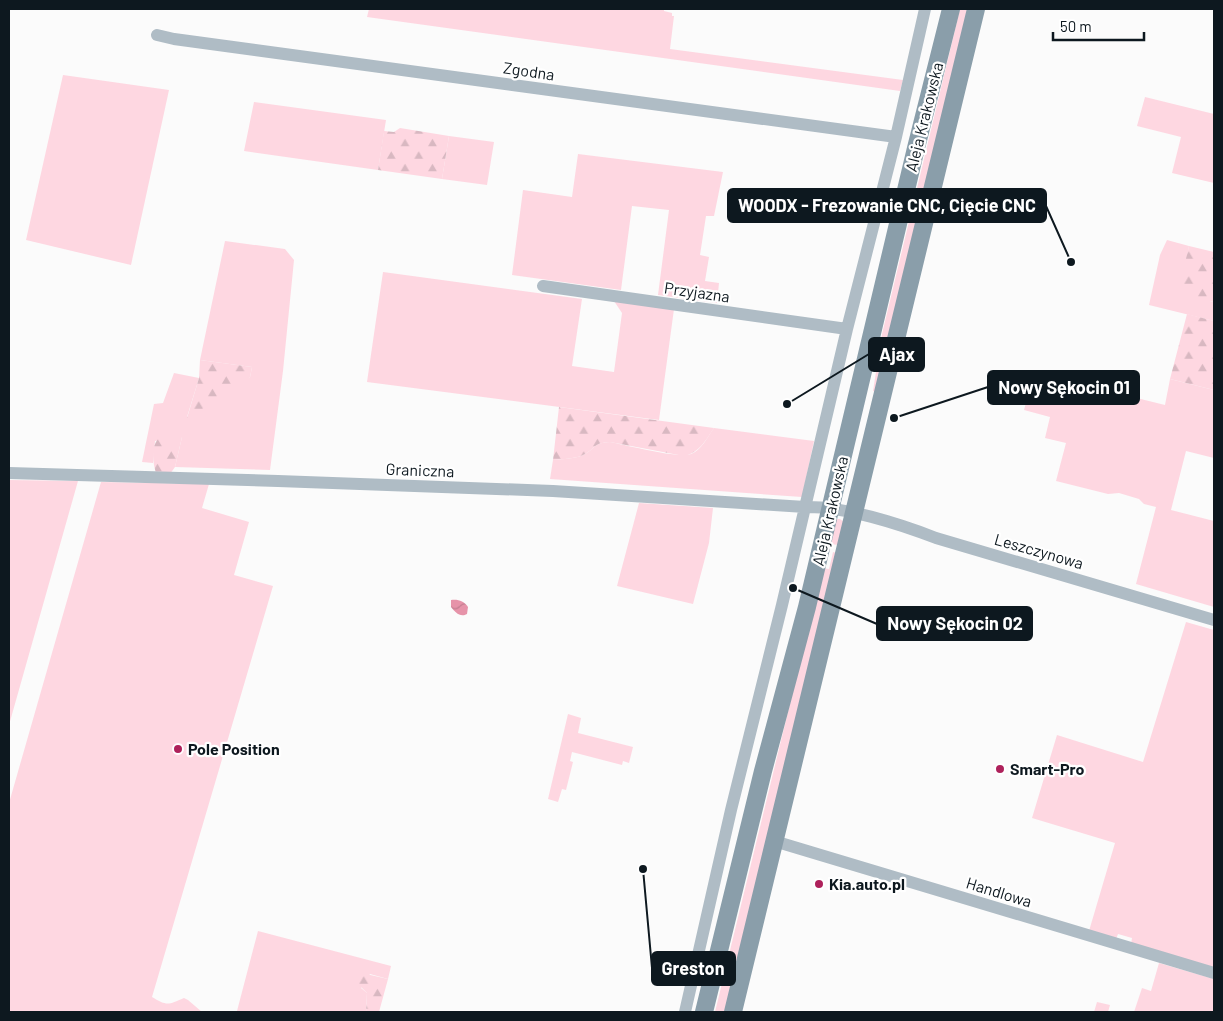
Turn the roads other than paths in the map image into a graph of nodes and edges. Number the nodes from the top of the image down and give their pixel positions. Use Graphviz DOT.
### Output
graph roads {
  1 [pos="951,9"];
  2 [pos="976,9"];
  3 [pos="925,11"];
  4 [pos="158,35"];
  5 [pos="896,137"];
  6 [pos="882,191"];
  7 [pos="905,196"];
  8 [pos="543,286"];
  9 [pos="847,329"];
  10 [pos="9,473"];
  11 [pos="805,507"];
  12 [pos="830,508"];
  13 [pos="854,513"];
  14 [pos="1214,620"];
  15 [pos="774,841"];
  16 [pos="1214,973"];
  17 [pos="685,1012"];
  18 [pos="704,1012"];
  19 [pos="732,1012"];
  1 -- 7 [label="main road, Aleja Krakowska"];
  2 -- 13 [label="main road, Aleja Krakowska"];
  3 -- 5 [label="street"];
  4 -- 5 [label="street, Zgodna"];
  5 -- 6 [label="street"];
  6 -- 7 [label="street"];
  6 -- 9 [label="street"];
  7 -- 12 [label="main road, Aleja Krakowska"];
  8 -- 9 [label="street, Przyjazna"];
  9 -- 11 [label="street"];
  10 -- 11 [label="street, Graniczna"];
  11 -- 12 [label="street, Graniczna"];
  11 -- 17 [label="street"];
  12 -- 13 [label="street, Leszczynowa"];
  12 -- 18 [label="main road, Aleja Krakowska"];
  13 -- 14 [label="street, Leszczynowa"];
  13 -- 15 [label="main road, Aleja Krakowska"];
  15 -- 16 [label="street, Handlowa"];
  15 -- 19 [label="main road, Aleja Krakowska"];
}
